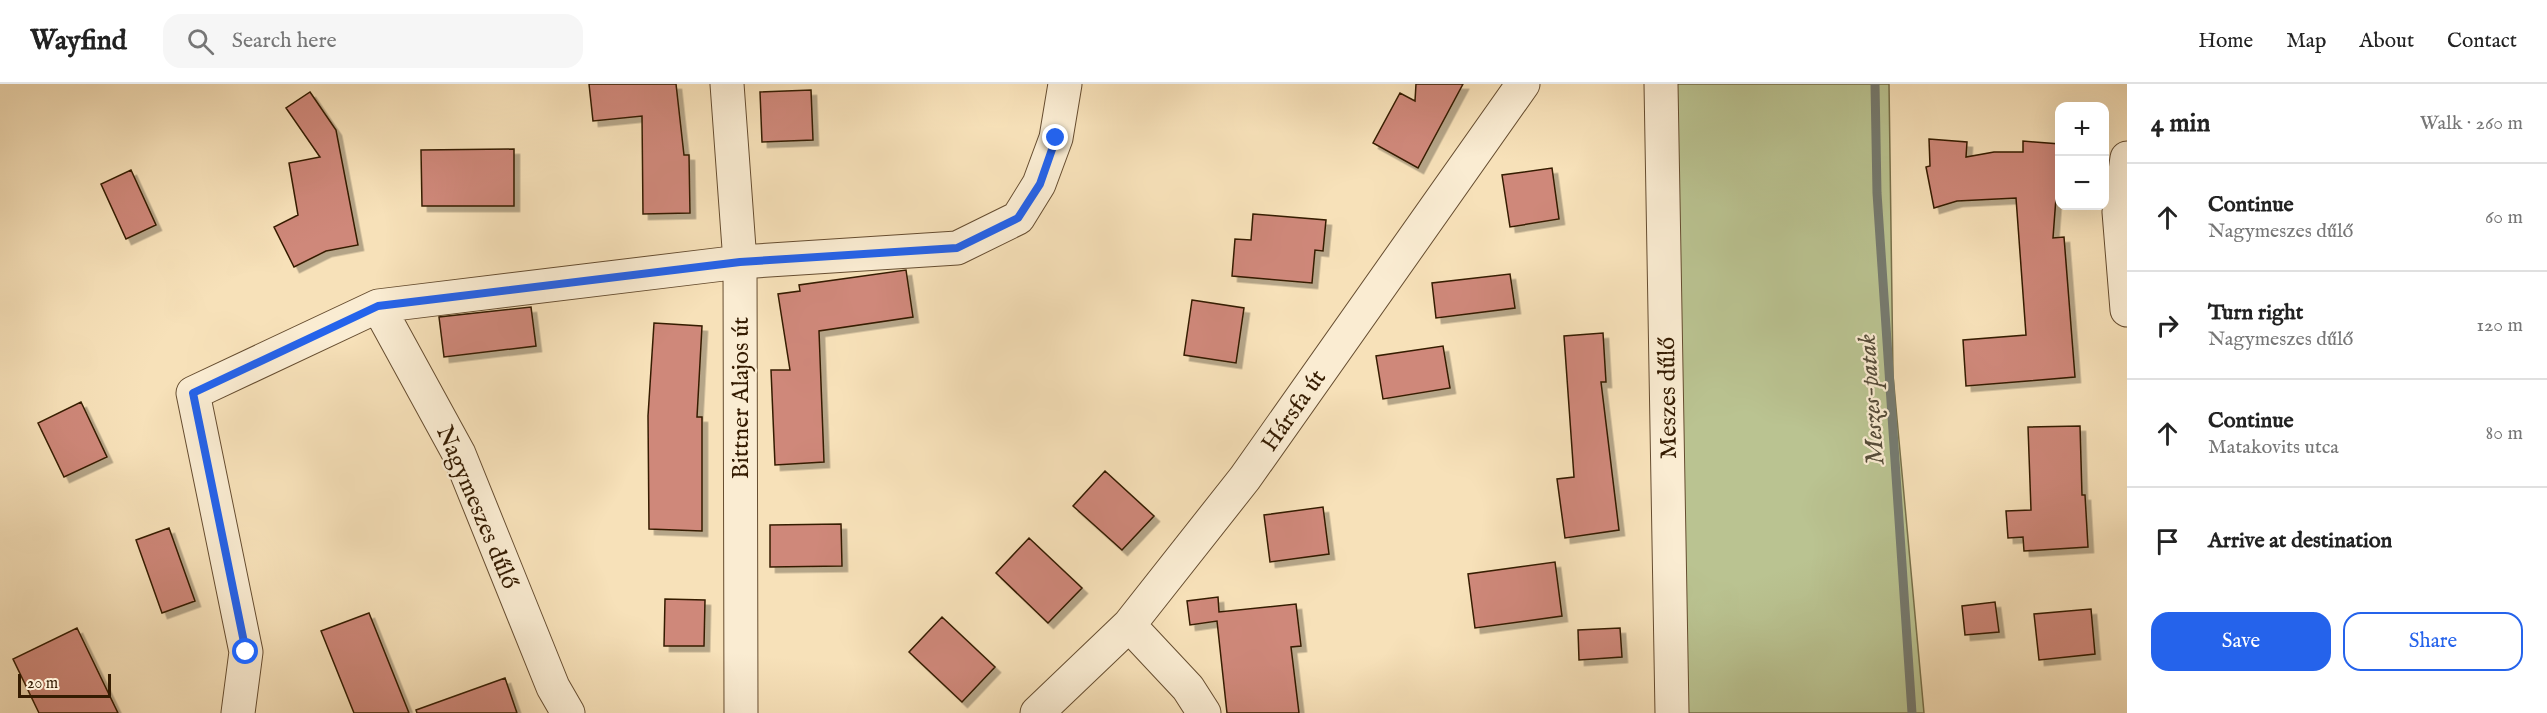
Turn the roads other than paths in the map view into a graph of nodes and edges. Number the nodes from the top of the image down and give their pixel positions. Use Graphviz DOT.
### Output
graph roads {
  1 [pos="727,84"];
  2 [pos="1065,84"];
  3 [pos="1523,84"];
  4 [pos="1661,84"];
  5 [pos="2127,158"];
  6 [pos="740,262"];
  7 [pos="378,306"];
  8 [pos="2127,310"];
  9 [pos="1129,625"];
  10 [pos="238,713"];
  11 [pos="568,713"];
  12 [pos="741,713"];
  13 [pos="1037,713"];
  14 [pos="1204,713"];
  15 [pos="1672,713"];
  1 -- 6 [label="street, Bittner Alajos út"];
  2 -- 6 [label="street"];
  3 -- 9 [label="street, Hársfa út"];
  4 -- 15 [label="street, Meszes dűlő"];
  5 -- 8 [label="street"];
  6 -- 7 [label="street"];
  6 -- 12 [label="street, Bittner Alajos út"];
  7 -- 10 [label="street"];
  7 -- 11 [label="street, Nagymeszes dűlő"];
  9 -- 13 [label="street, Hársfa út"];
  9 -- 14 [label="street"];
}
